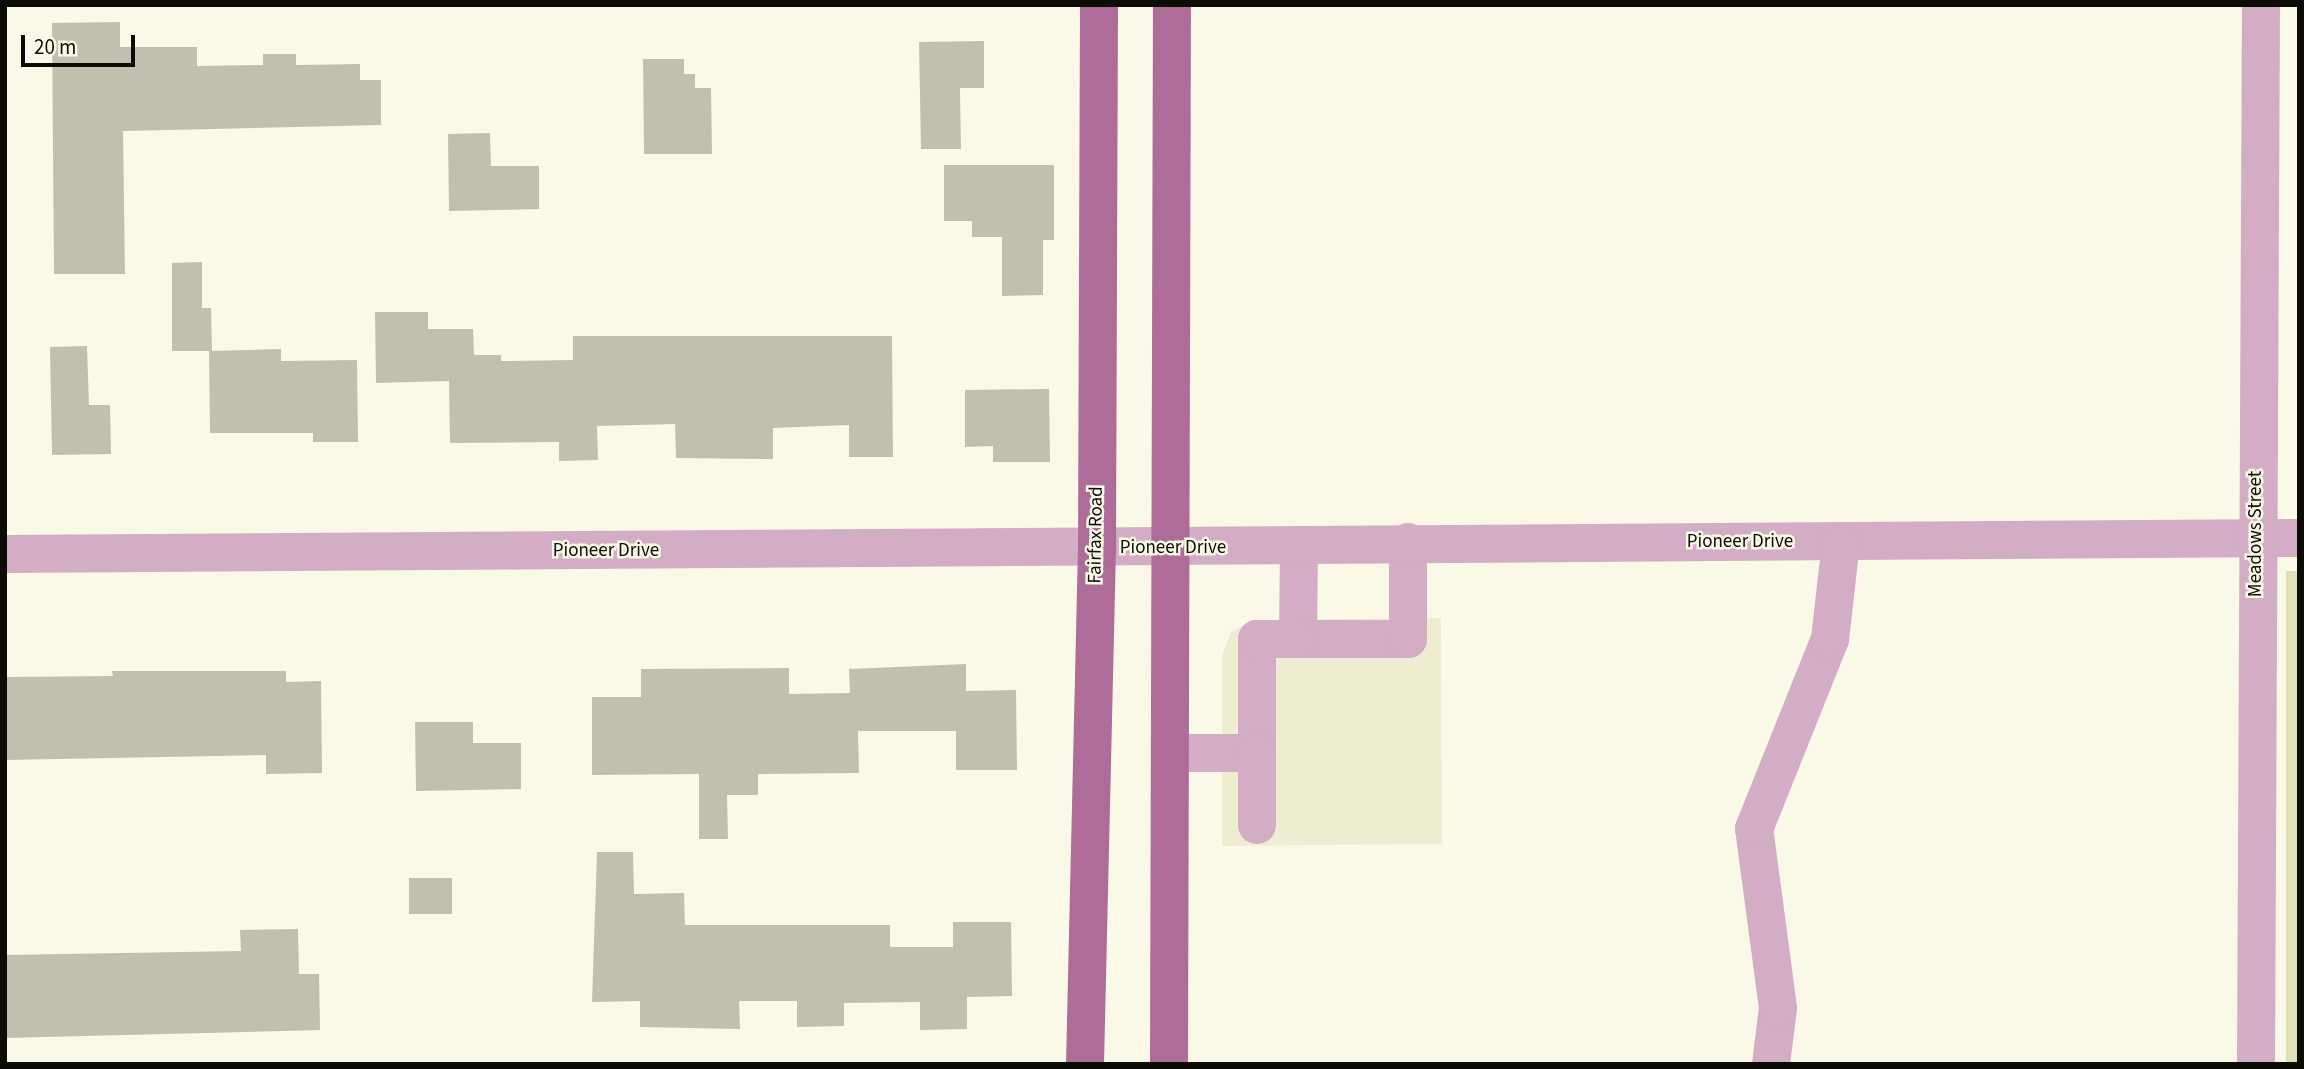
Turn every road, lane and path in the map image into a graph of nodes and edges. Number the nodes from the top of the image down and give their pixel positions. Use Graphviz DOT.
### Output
graph roads {
  1 [pos="1099,5"];
  2 [pos="1172,5"];
  3 [pos="2261,5"];
  4 [pos="2255,538"];
  5 [pos="2299,538"];
  6 [pos="1408,542"];
  7 [pos="1841,543"];
  8 [pos="1299,545"];
  9 [pos="1097,548"];
  10 [pos="1170,549"];
  11 [pos="5,554"];
  12 [pos="1298,639"];
  13 [pos="1170,753"];
  14 [pos="1257,753"];
  15 [pos="1256,825"];
  16 [pos="1085,1064"];
  17 [pos="1169,1064"];
  18 [pos="1771,1064"];
  19 [pos="2256,1064"];
  1 -- 9 [label="main road, Fairfax Road"];
  2 -- 10 [label="main road"];
  3 -- 4 [label="street, Meadows Street"];
  4 -- 5 [label="street, Pioneer Drive"];
  4 -- 7 [label="street, Pioneer Drive"];
  4 -- 19 [label="street, Meadows Street"];
  6 -- 7 [label="street, Pioneer Drive"];
  6 -- 8 [label="street, Pioneer Drive"];
  6 -- 12 [label="street"];
  7 -- 18 [label="street"];
  8 -- 10 [label="street, Pioneer Drive"];
  8 -- 12 [label="street"];
  9 -- 10 [label="street, Pioneer Drive"];
  9 -- 11 [label="street, Pioneer Drive"];
  9 -- 16 [label="main road, Fairfax Road"];
  10 -- 13 [label="main road"];
  12 -- 14 [label="street"];
  13 -- 14 [label="street"];
  13 -- 17 [label="main road"];
  14 -- 15 [label="street"];
}
